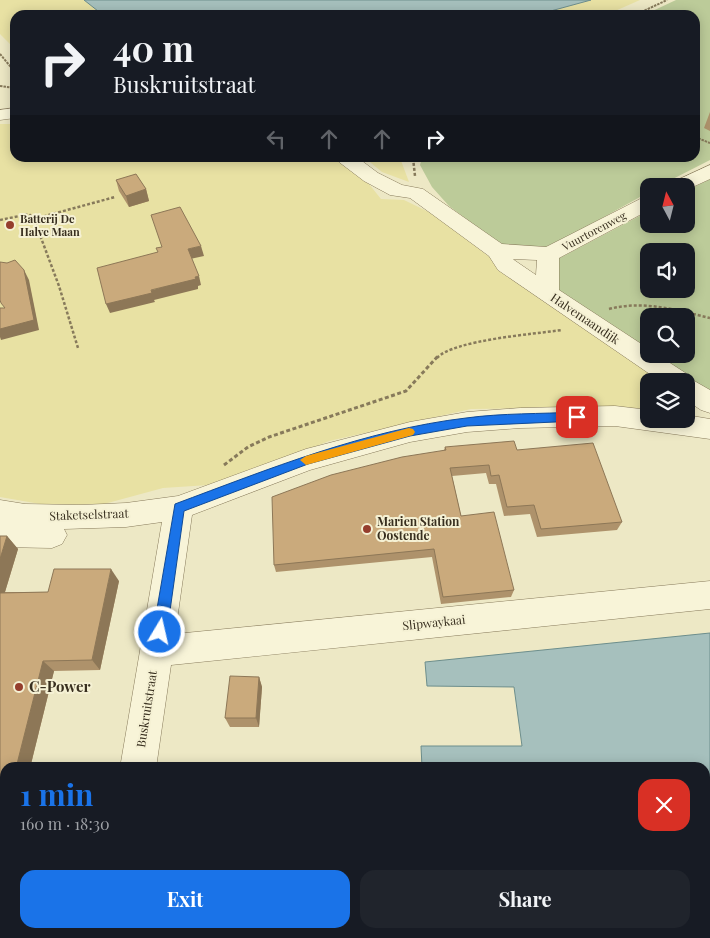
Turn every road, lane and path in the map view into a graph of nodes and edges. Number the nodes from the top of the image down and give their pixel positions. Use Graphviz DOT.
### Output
graph roads {
  1 [pos="667,0"];
  2 [pos="645,10"];
  3 [pos="0,54"];
  4 [pos="10,66"];
  5 [pos="351,162"];
  6 [pos="710,171"];
  7 [pos="695,178"];
  8 [pos="115,197"];
  9 [pos="640,207"];
  10 [pos="34,219"];
  11 [pos="0,220"];
  12 [pos="498,250"];
  13 [pos="549,254"];
  14 [pos="548,294"];
  15 [pos="710,318"];
  16 [pos="587,321"];
  17 [pos="78,348"];
  18 [pos="666,373"];
  19 [pos="695,393"];
  20 [pos="710,403"];
  21 [pos="710,429"];
  22 [pos="218,470"];
  23 [pos="179,508"];
  24 [pos="0,512"];
  25 [pos="126,515"];
  26 [pos="0,534"];
  27 [pos="710,596"];
  28 [pos="157,651"];
  29 [pos="139,762"];
  1 -- 2 [label="path"];
  3 -- 4 [label="path"];
  5 -- 12 [label="street, Halvemaandijk"];
  6 -- 7 [label="street"];
  8 -- 10 [label="path"];
  9 -- 13 [label="street, Vuurtorenweg"];
  10 -- 11 [label="path"];
  10 -- 17 [label="path"];
  12 -- 13 [label="street"];
  12 -- 14 [label="street, Halvemaandijk"];
  13 -- 14 [label="street, Vuurtorenweg"];
  14 -- 16 [label="street, Halvemaandijk"];
  15 -- 16 [label="path"];
  16 -- 18 [label="street, Halvemaandijk"];
  16 -- 22 [label="path"];
  19 -- 20 [label="street"];
  21 -- 23 [label="street"];
  23 -- 25 [label="street, Staketselstraat"];
  23 -- 28 [label="street, Buskruitstraat"];
  24 -- 25 [label="street, Staketselstraat"];
  25 -- 26 [label="street"];
  27 -- 28 [label="street, Slipwaykaai"];
  28 -- 29 [label="street, Buskruitstraat"];
}
